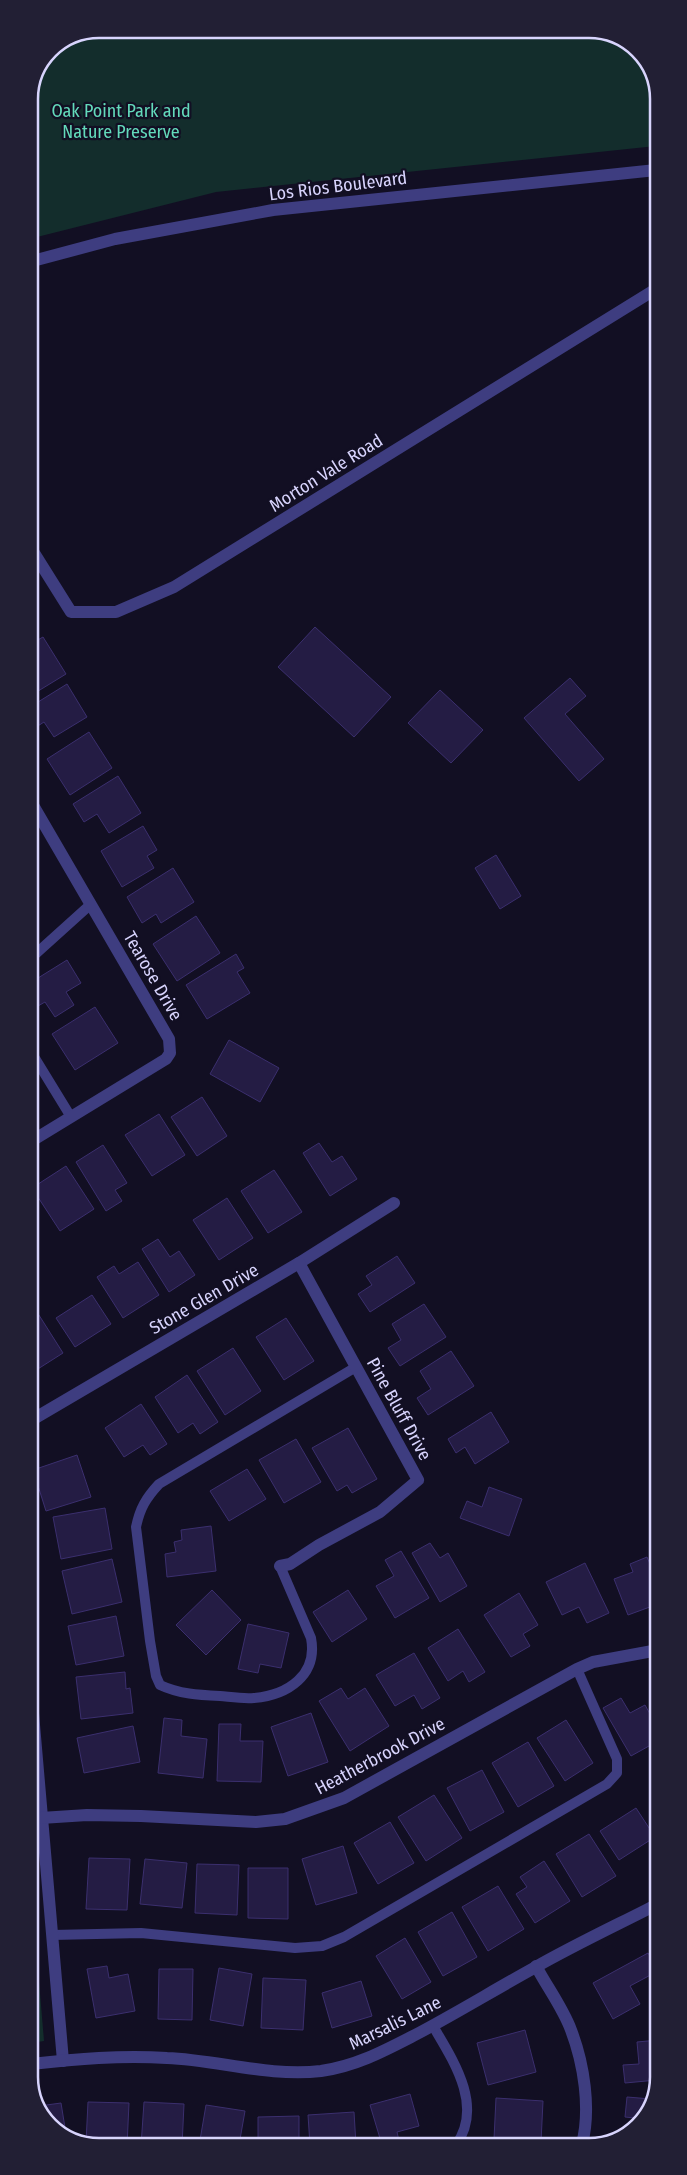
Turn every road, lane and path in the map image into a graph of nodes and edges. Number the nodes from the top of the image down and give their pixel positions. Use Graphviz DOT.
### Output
graph roads {
  1 [pos="650,171"];
  2 [pos="38,260"];
  3 [pos="650,293"];
  4 [pos="38,559"];
  5 [pos="38,818"];
  6 [pos="91,904"];
  7 [pos="38,952"];
  8 [pos="38,1063"];
  9 [pos="71,1117"];
  10 [pos="38,1137"];
  11 [pos="394,1203"];
  12 [pos="299,1263"];
  13 [pos="356,1367"];
  14 [pos="38,1416"];
  15 [pos="280,1566"];
  16 [pos="650,1651"];
  17 [pos="577,1669"];
  18 [pos="38,1771"];
  19 [pos="42,1818"];
  20 [pos="650,1908"];
  21 [pos="52,1936"];
  22 [pos="536,1966"];
  23 [pos="432,2026"];
  24 [pos="63,2061"];
  25 [pos="38,2063"];
  26 [pos="461,2138"];
  27 [pos="583,2138"];
  1 -- 2 [label="street, Los Rios Boulevard"];
  3 -- 4 [label="street, Morton Vale Road"];
  5 -- 6 [label="street, Tearose Drive"];
  6 -- 7 [label="lane"];
  6 -- 9 [label="street, Tearose Drive"];
  8 -- 9 [label="lane"];
  9 -- 10 [label="street, Tearose Drive"];
  11 -- 12 [label="street, Stone Glen Drive"];
  12 -- 13 [label="street, Pine Bluff Drive"];
  12 -- 14 [label="street, Stone Glen Drive"];
  13 -- 15 [label="street, Pine Bluff Drive"];
  13 -- 15 [label="lane"];
  16 -- 17 [label="street, Heatherbrook Drive"];
  17 -- 19 [label="street, Heatherbrook Drive"];
  17 -- 21 [label="lane"];
  18 -- 19 [label="street"];
  19 -- 21 [label="street"];
  20 -- 22 [label="street, Marsalis Lane"];
  21 -- 24 [label="street"];
  22 -- 23 [label="street, Marsalis Lane"];
  22 -- 27 [label="street"];
  23 -- 24 [label="street, Marsalis Lane"];
  23 -- 26 [label="lane"];
  24 -- 25 [label="street, Marsalis Lane"];
}
